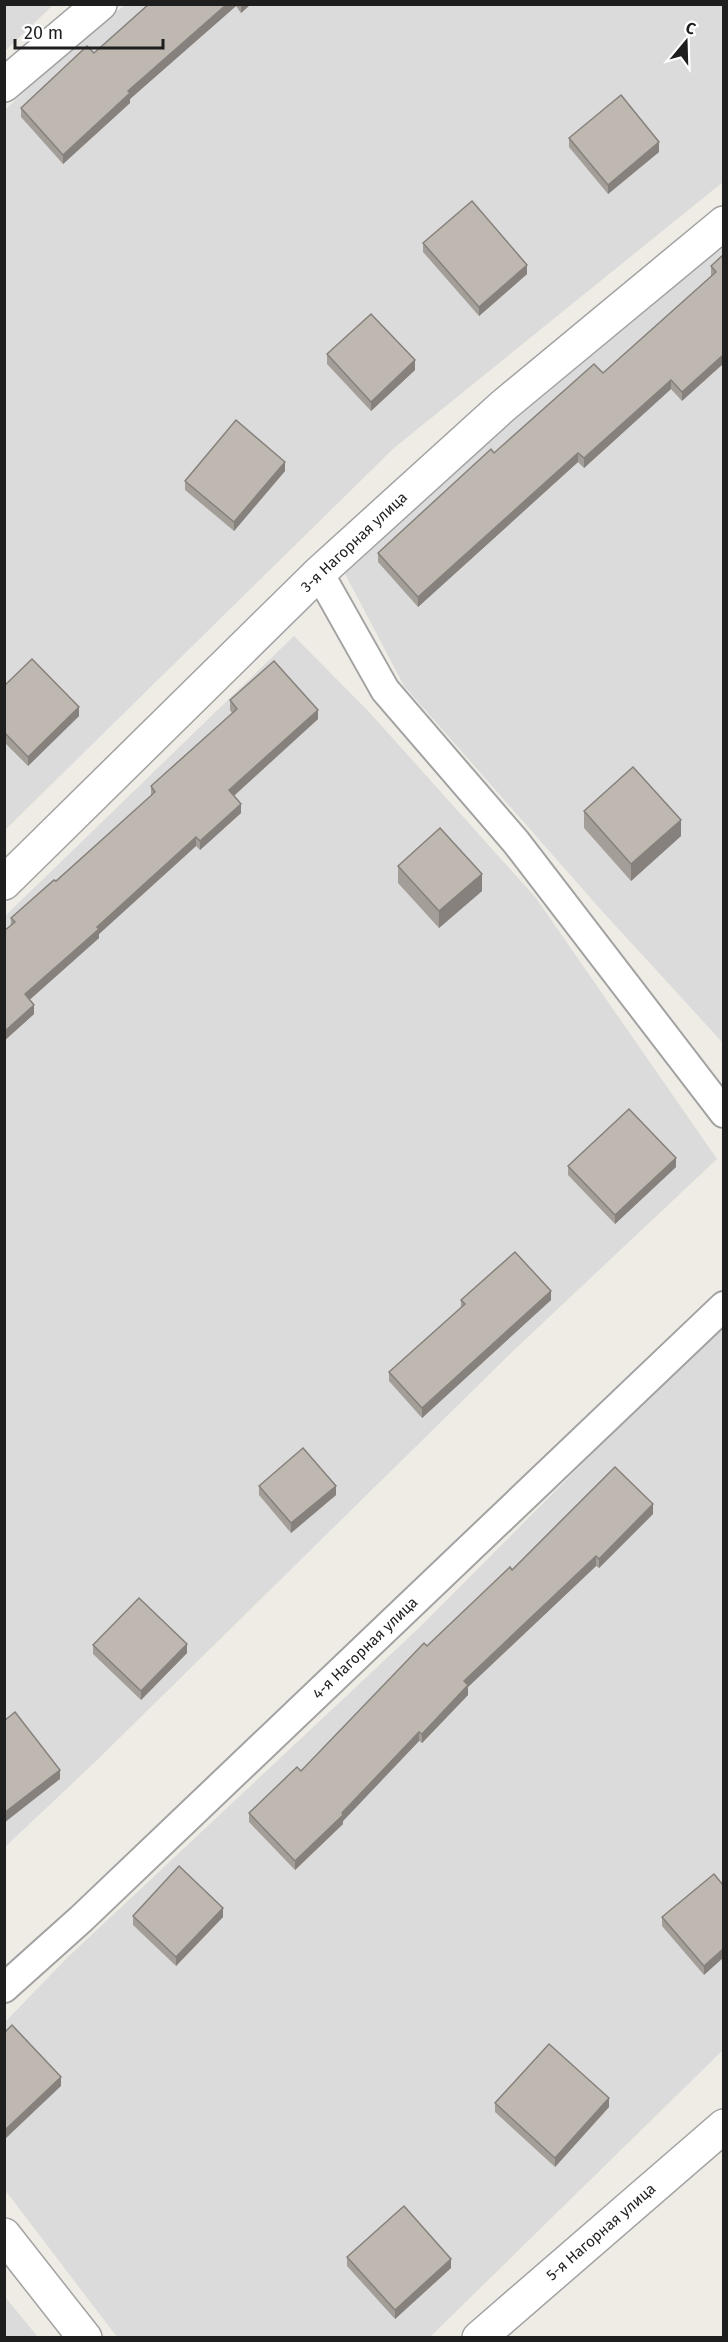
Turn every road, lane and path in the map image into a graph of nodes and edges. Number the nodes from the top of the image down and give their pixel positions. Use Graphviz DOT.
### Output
graph roads {
  1 [pos="100,4"];
  2 [pos="4,85"];
  3 [pos="723,223"];
  4 [pos="319,573"];
  5 [pos="4,883"];
  6 [pos="723,1113"];
  7 [pos="723,1306"];
  8 [pos="4,1988"];
  9 [pos="723,2126"];
  10 [pos="4,2235"];
  11 [pos="85,2337"];
  12 [pos="479,2337"];
  1 -- 2 [label="street"];
  3 -- 4 [label="street, 3-я Нагорная улица"];
  4 -- 5 [label="street, 3-я Нагорная улица"];
  4 -- 6 [label="lane"];
  7 -- 8 [label="lane, 4-я Нагорная улица"];
  9 -- 12 [label="street, 5-я Нагорная улица"];
  10 -- 11 [label="street"];
}
